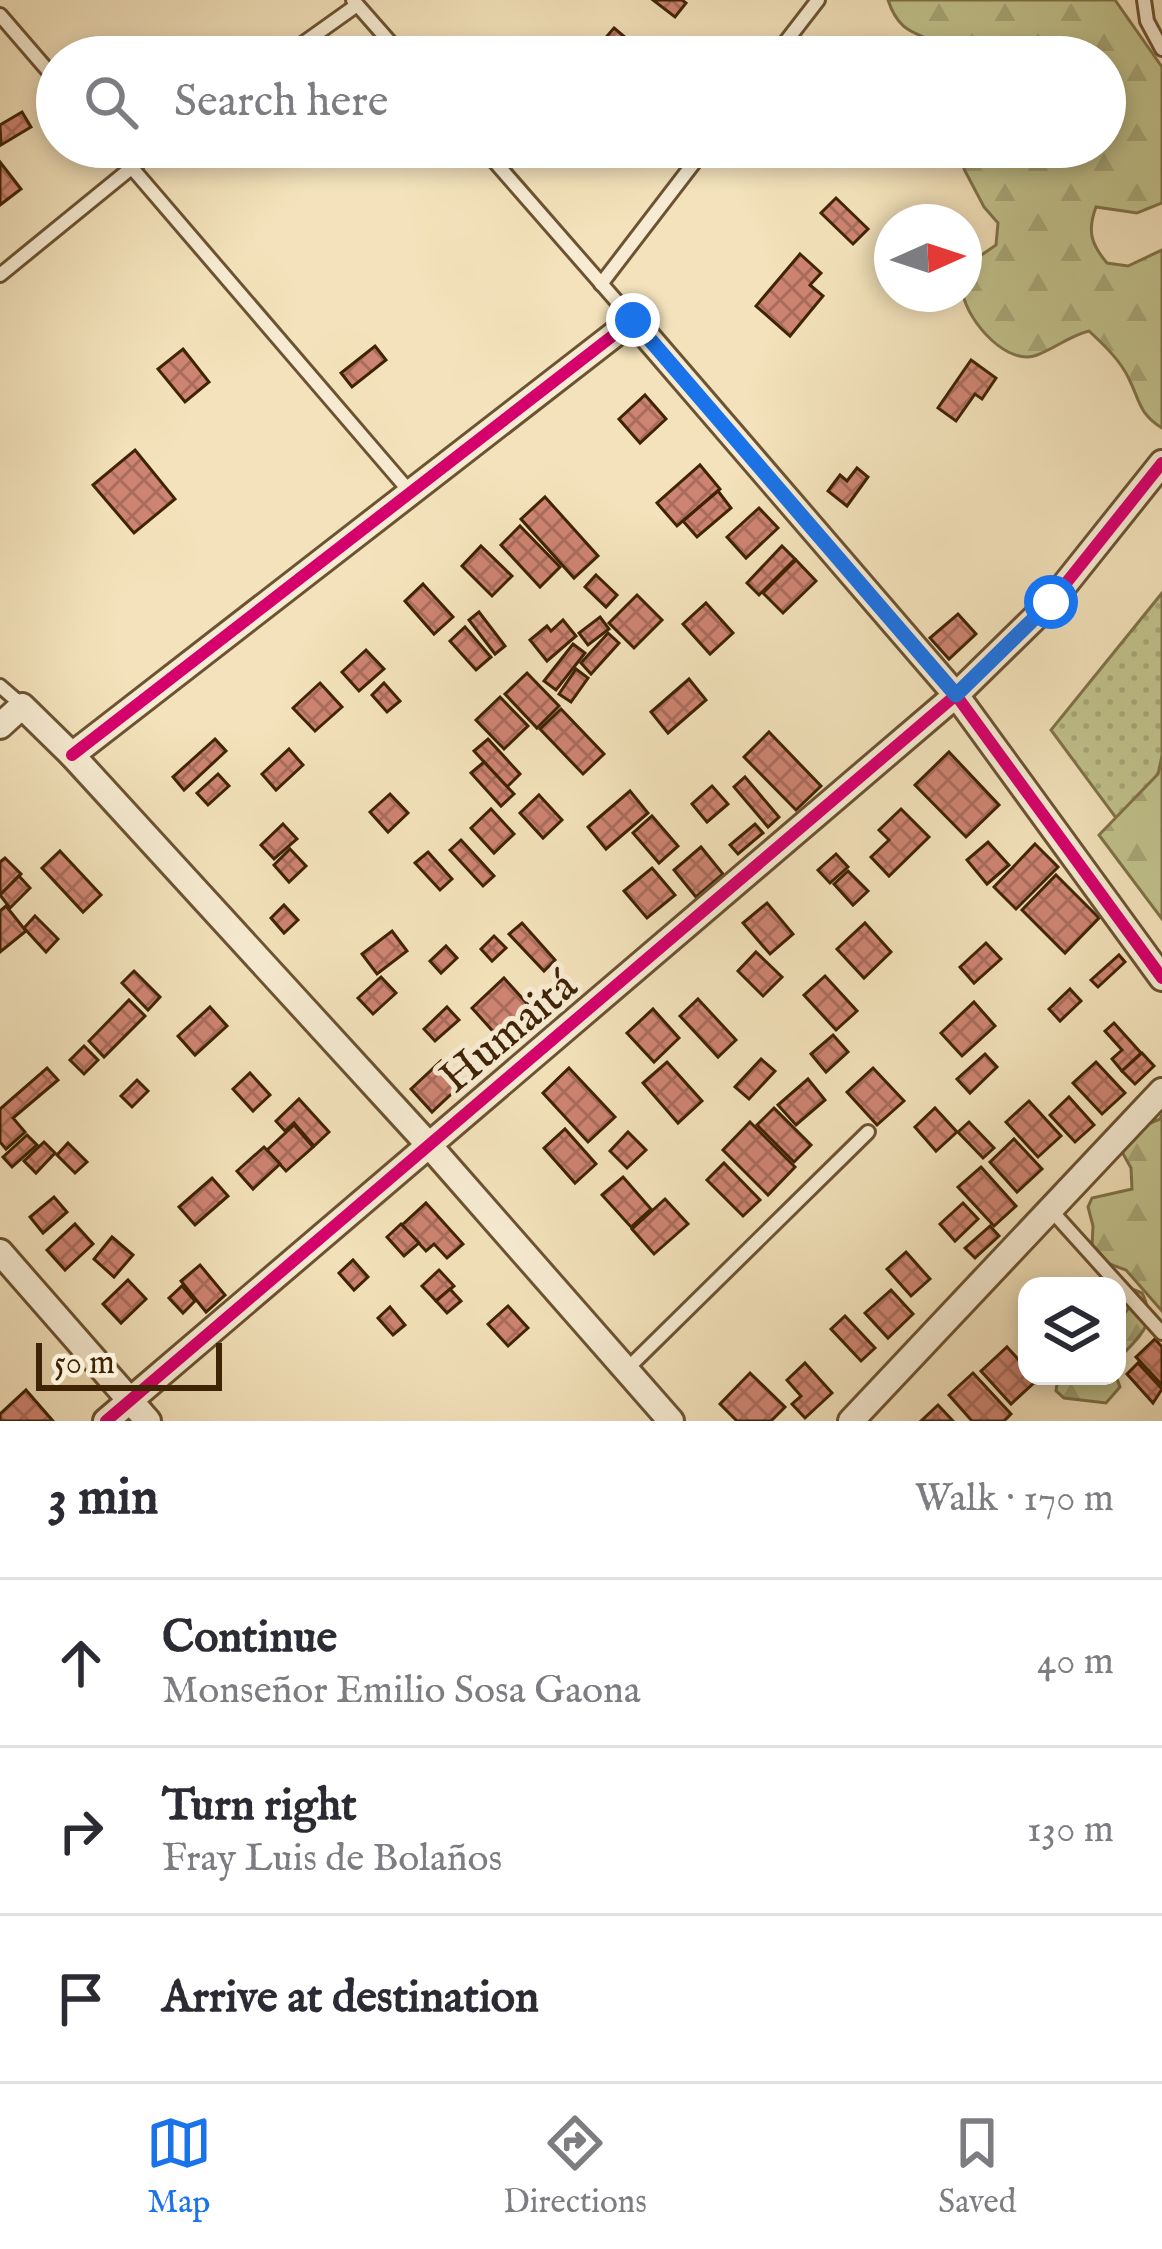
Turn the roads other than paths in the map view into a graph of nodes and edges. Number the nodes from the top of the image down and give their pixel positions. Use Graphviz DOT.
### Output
graph roads {
  1 [pos="818,0"];
  2 [pos="1144,0"];
  3 [pos="356,2"];
  4 [pos="0,15"];
  5 [pos="311,36"];
  6 [pos="385,36"];
  7 [pos="790,36"];
  8 [pos="1162,50"];
  9 [pos="36,57"];
  10 [pos="128,168"];
  11 [pos="132,168"];
  12 [pos="500,168"];
  13 [pos="690,168"];
  14 [pos="0,274"];
  15 [pos="601,284"];
  16 [pos="633,320"];
  17 [pos="1162,463"];
  18 [pos="410,492"];
  19 [pos="0,686"];
  20 [pos="956,695"];
  21 [pos="22,706"];
  22 [pos="0,726"];
  23 [pos="72,755"];
  24 [pos="1162,978"];
  25 [pos="1162,1091"];
  26 [pos="868,1132"];
  27 [pos="428,1144"];
  28 [pos="1049,1208"];
  29 [pos="0,1252"];
  30 [pos="1162,1333"];
  31 [pos="626,1370"];
  32 [pos="130,1401"];
  33 [pos="106,1421"];
  34 [pos="148,1421"];
  35 [pos="671,1421"];
  36 [pos="851,1421"];
  1 -- 7 [label="lane"];
  2 -- 8 [label="lane"];
  3 -- 5 [label="lane"];
  3 -- 6 [label="lane"];
  4 -- 9 [label="lane"];
  10 -- 14 [label="lane"];
  11 -- 18 [label="lane"];
  12 -- 15 [label="lane"];
  13 -- 15 [label="lane"];
  15 -- 16 [label="lane"];
  16 -- 18 [label="street"];
  16 -- 20 [label="street"];
  17 -- 20 [label="street, Humaitá"];
  18 -- 23 [label="street"];
  19 -- 21 [label="lane"];
  20 -- 24 [label="street"];
  20 -- 27 [label="street, Humaitá"];
  21 -- 22 [label="street"];
  21 -- 23 [label="street"];
  23 -- 27 [label="street"];
  25 -- 28 [label="street"];
  26 -- 31 [label="lane"];
  27 -- 31 [label="street"];
  27 -- 32 [label="street, Humaitá"];
  28 -- 30 [label="lane"];
  28 -- 36 [label="street"];
  29 -- 32 [label="street"];
  31 -- 35 [label="street"];
  32 -- 33 [label="street, Humaitá"];
  32 -- 34 [label="street"];
}
